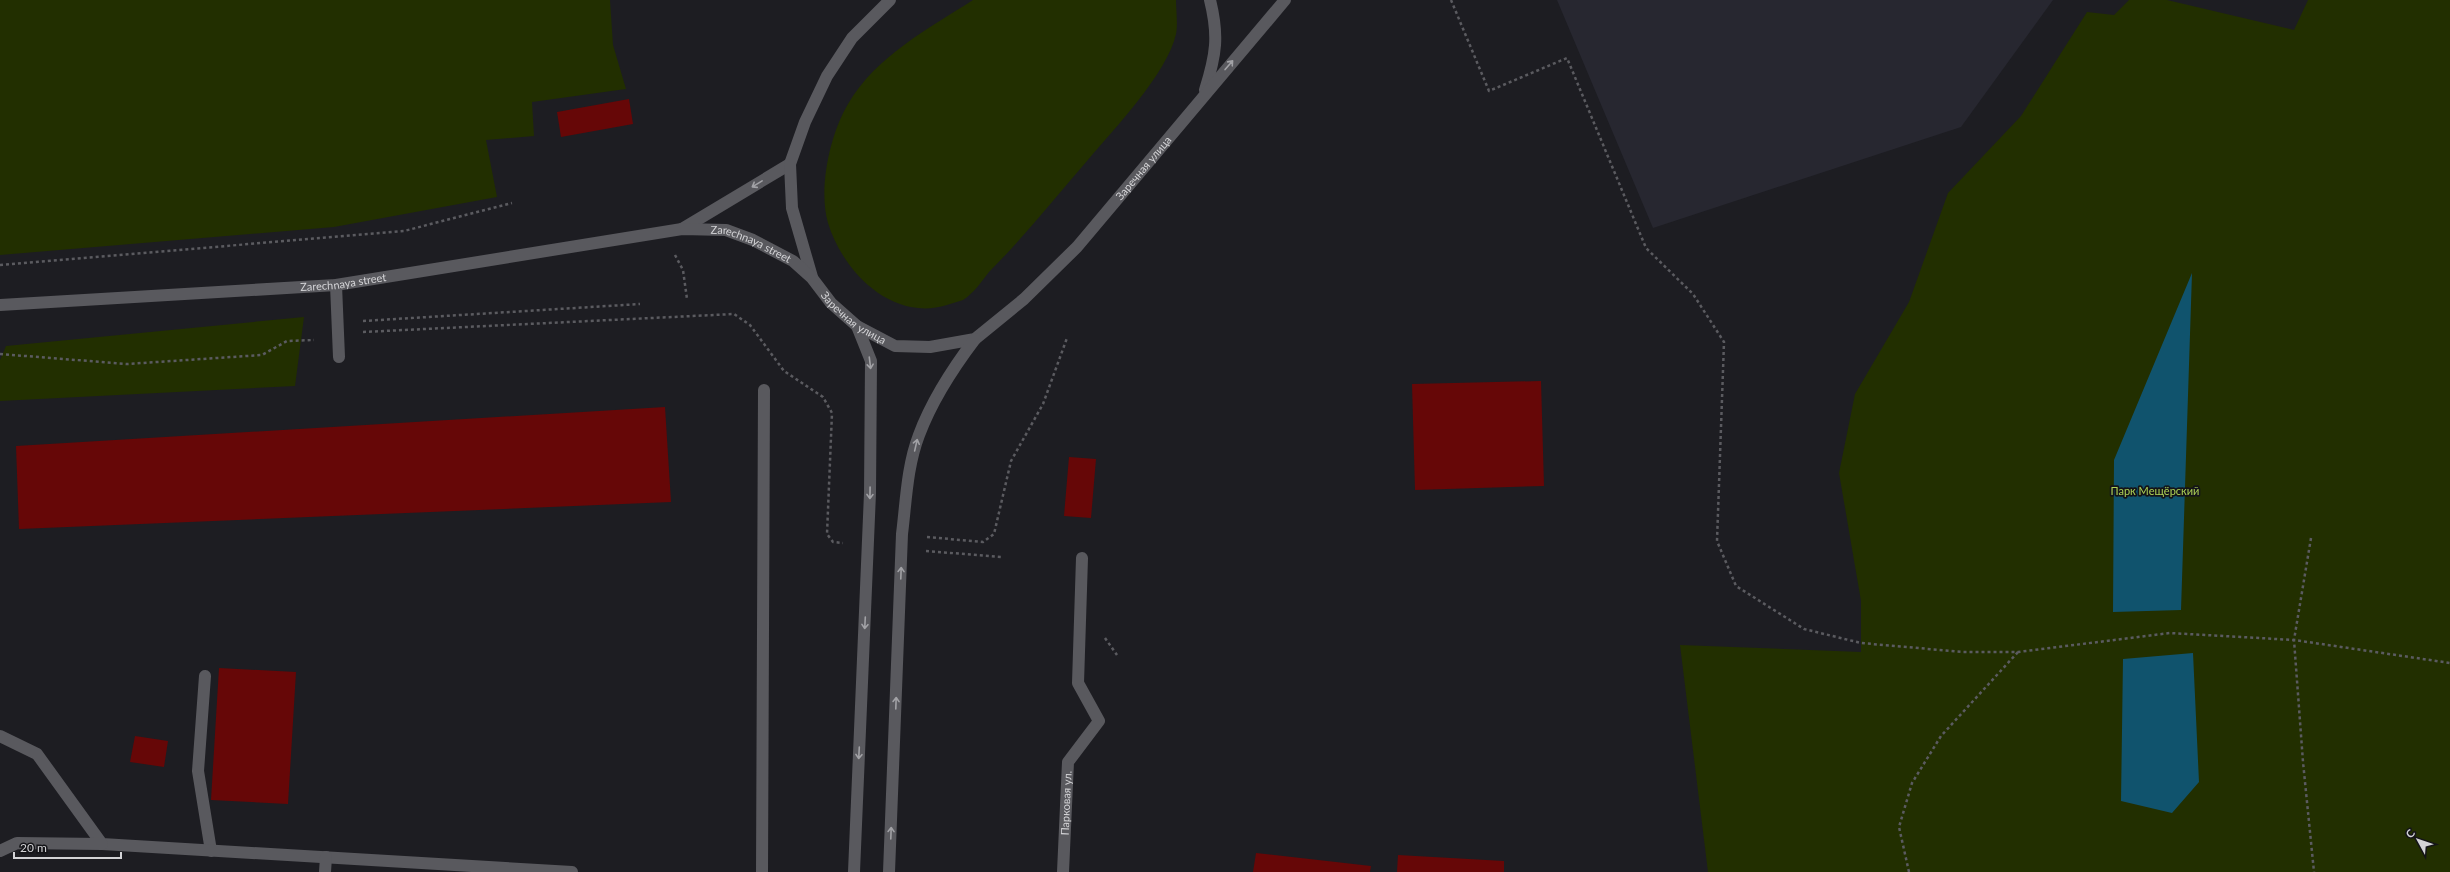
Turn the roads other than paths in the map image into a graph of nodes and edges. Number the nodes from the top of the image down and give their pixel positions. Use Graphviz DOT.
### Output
graph roads {
  1 [pos="890,0"];
  2 [pos="1210,0"];
  3 [pos="1286,0"];
  4 [pos="1204,95"];
  5 [pos="790,164"];
  6 [pos="682,229"];
  7 [pos="812,278"];
  8 [pos="336,284"];
  9 [pos="0,305"];
  10 [pos="858,326"];
  11 [pos="975,338"];
  12 [pos="339,357"];
  13 [pos="764,390"];
  14 [pos="1082,558"];
  15 [pos="205,676"];
  16 [pos="0,736"];
  17 [pos="102,844"];
  18 [pos="0,851"];
  19 [pos="211,851"];
  20 [pos="326,857"];
  21 [pos="410,867"];
  22 [pos="505,870"];
  23 [pos="325,872"];
  24 [pos="572,872"];
  25 [pos="762,872"];
  26 [pos="854,872"];
  27 [pos="889,872"];
  28 [pos="1063,872"];
  1 -- 5 [label="street, Заречная улица"];
  2 -- 4 [label="street, Заречная улица"];
  4 -- 3 [label="street, Заречная улица, one-way"];
  4 -- 11 [label="street, Заречная улица"];
  5 -- 6 [label="street, Zarechnaya street, one-way"];
  5 -- 7 [label="street, Заречная улица"];
  6 -- 7 [label="street, Zarechnaya street"];
  6 -- 8 [label="street, Zarechnaya street"];
  7 -- 10 [label="street, Заречная улица"];
  8 -- 9 [label="street, Zarechnaya street"];
  8 -- 12 [label="street"];
  10 -- 11 [label="street, Заречная улица"];
  10 -- 26 [label="street, one-way"];
  27 -- 11 [label="street, one-way"];
  13 -- 25 [label="street"];
  14 -- 28 [label="street, Парковая ул."];
  15 -- 19 [label="street"];
  16 -- 17 [label="street"];
  17 -- 18 [label="street"];
  17 -- 19 [label="street"];
  19 -- 20 [label="street"];
  20 -- 21 [label="street"];
  20 -- 23 [label="street"];
  21 -- 22 [label="street"];
  22 -- 24 [label="street"];
}
